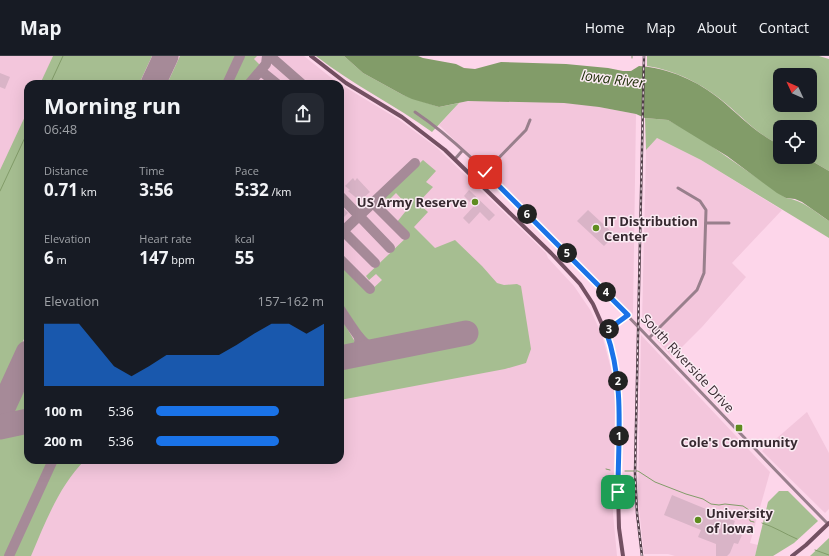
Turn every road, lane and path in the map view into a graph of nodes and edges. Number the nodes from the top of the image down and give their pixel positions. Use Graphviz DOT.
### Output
graph roads {
  1 [pos="311,56"];
  2 [pos="341,80"];
  3 [pos="344,82"];
  4 [pos="415,112"];
  5 [pos="530,120"];
  6 [pos="462,151"];
  7 [pos="455,159"];
  8 [pos="485,172"];
  9 [pos="678,188"];
  10 [pos="706,223"];
  11 [pos="729,223"];
  12 [pos="628,315"];
  13 [pos="606,331"];
  14 [pos="650,337"];
  15 [pos="828,524"];
  16 [pos="623,556"];
  17 [pos="792,556"];
  1 -- 2 [label="main road"];
  3 -- 7 [label="main road"];
  4 -- 6 [label="street, South Riverside Drive"];
  5 -- 8 [label="street"];
  6 -- 7 [label="street"];
  6 -- 8 [label="street, South Riverside Drive"];
  7 -- 13 [label="main road"];
  8 -- 12 [label="street, South Riverside Drive"];
  9 -- 10 [label="street"];
  10 -- 11 [label="street"];
  10 -- 14 [label="street"];
  12 -- 13 [label="street"];
  12 -- 14 [label="street, South Riverside Drive"];
  13 -- 16 [label="main road"];
  14 -- 15 [label="street, South Riverside Drive"];
  15 -- 17 [label="main road"];
}
